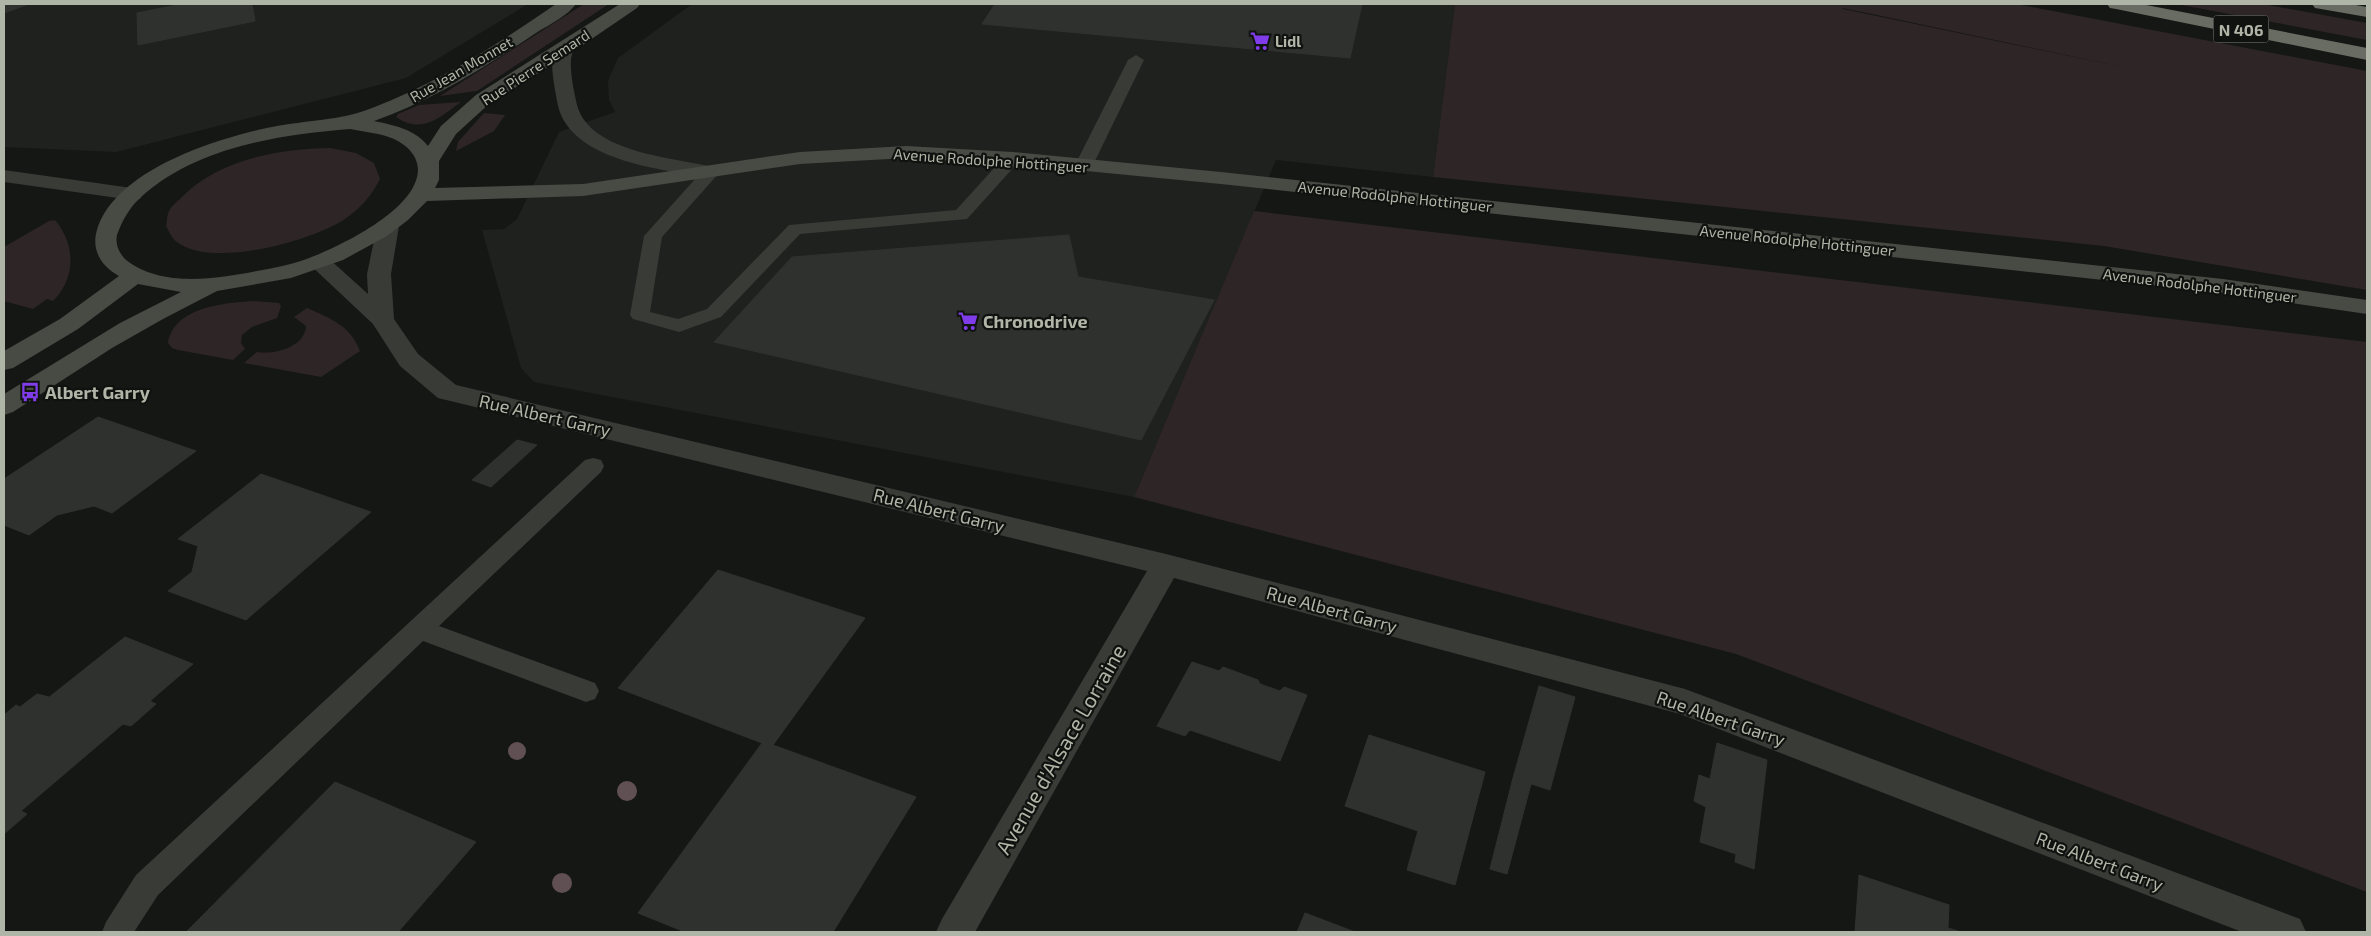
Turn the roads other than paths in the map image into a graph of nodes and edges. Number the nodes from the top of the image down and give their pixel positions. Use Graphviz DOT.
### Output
graph roads {
  1 [pos="567,4"];
  2 [pos="630,4"];
  3 [pos="2116,4"];
  4 [pos="2321,4"];
  5 [pos="2367,12"];
  6 [pos="564,49"];
  7 [pos="2367,54"];
  8 [pos="1136,60"];
  9 [pos="350,123"];
  10 [pos="1013,158"];
  11 [pos="428,161"];
  12 [pos="1084,165"];
  13 [pos="711,172"];
  14 [pos="4,176"];
  15 [pos="132,194"];
  16 [pos="420,195"];
  17 [pos="388,226"];
  18 [pos="319,262"];
  19 [pos="134,276"];
  20 [pos="217,285"];
  21 [pos="2367,307"];
  22 [pos="382,319"];
  23 [pos="4,362"];
  24 [pos="4,406"];
  25 [pos="594,466"];
  26 [pos="1166,565"];
  27 [pos="419,629"];
  28 [pos="586,691"];
  29 [pos="2282,931"];
  30 [pos="117,932"];
  31 [pos="955,932"];
  1 -- 9 [label="street, Rue Jean Monnet"];
  2 -- 6 [label="street, Rue Pierre Semard"];
  3 -- 7 [label="highway, N 406"];
  4 -- 5 [label="highway"];
  6 -- 11 [label="street, Rue Pierre Semard"];
  6 -- 13 [label="street"];
  8 -- 12 [label="lane"];
  9 -- 11 [label="street"];
  9 -- 15 [label="street"];
  10 -- 12 [label="street, Avenue Rodolphe Hottinguer"];
  10 -- 13 [label="street, Avenue Rodolphe Hottinguer"];
  10 -- 13 [label="lane"];
  11 -- 16 [label="street"];
  12 -- 21 [label="street, Avenue Rodolphe Hottinguer"];
  13 -- 16 [label="street, Avenue Rodolphe Hottinguer"];
  14 -- 15 [label="street"];
  15 -- 19 [label="street"];
  16 -- 17 [label="street"];
  17 -- 18 [label="street"];
  17 -- 22 [label="street, Rue Albert Garry"];
  18 -- 20 [label="street"];
  18 -- 22 [label="street, Rue Albert Garry"];
  19 -- 20 [label="street"];
  19 -- 23 [label="street"];
  20 -- 24 [label="street"];
  22 -- 26 [label="street, Rue Albert Garry"];
  25 -- 27 [label="lane"];
  26 -- 29 [label="street, Rue Albert Garry"];
  26 -- 31 [label="street, Avenue d'Alsace Lorraine"];
  27 -- 28 [label="lane"];
  27 -- 30 [label="lane"];
}
